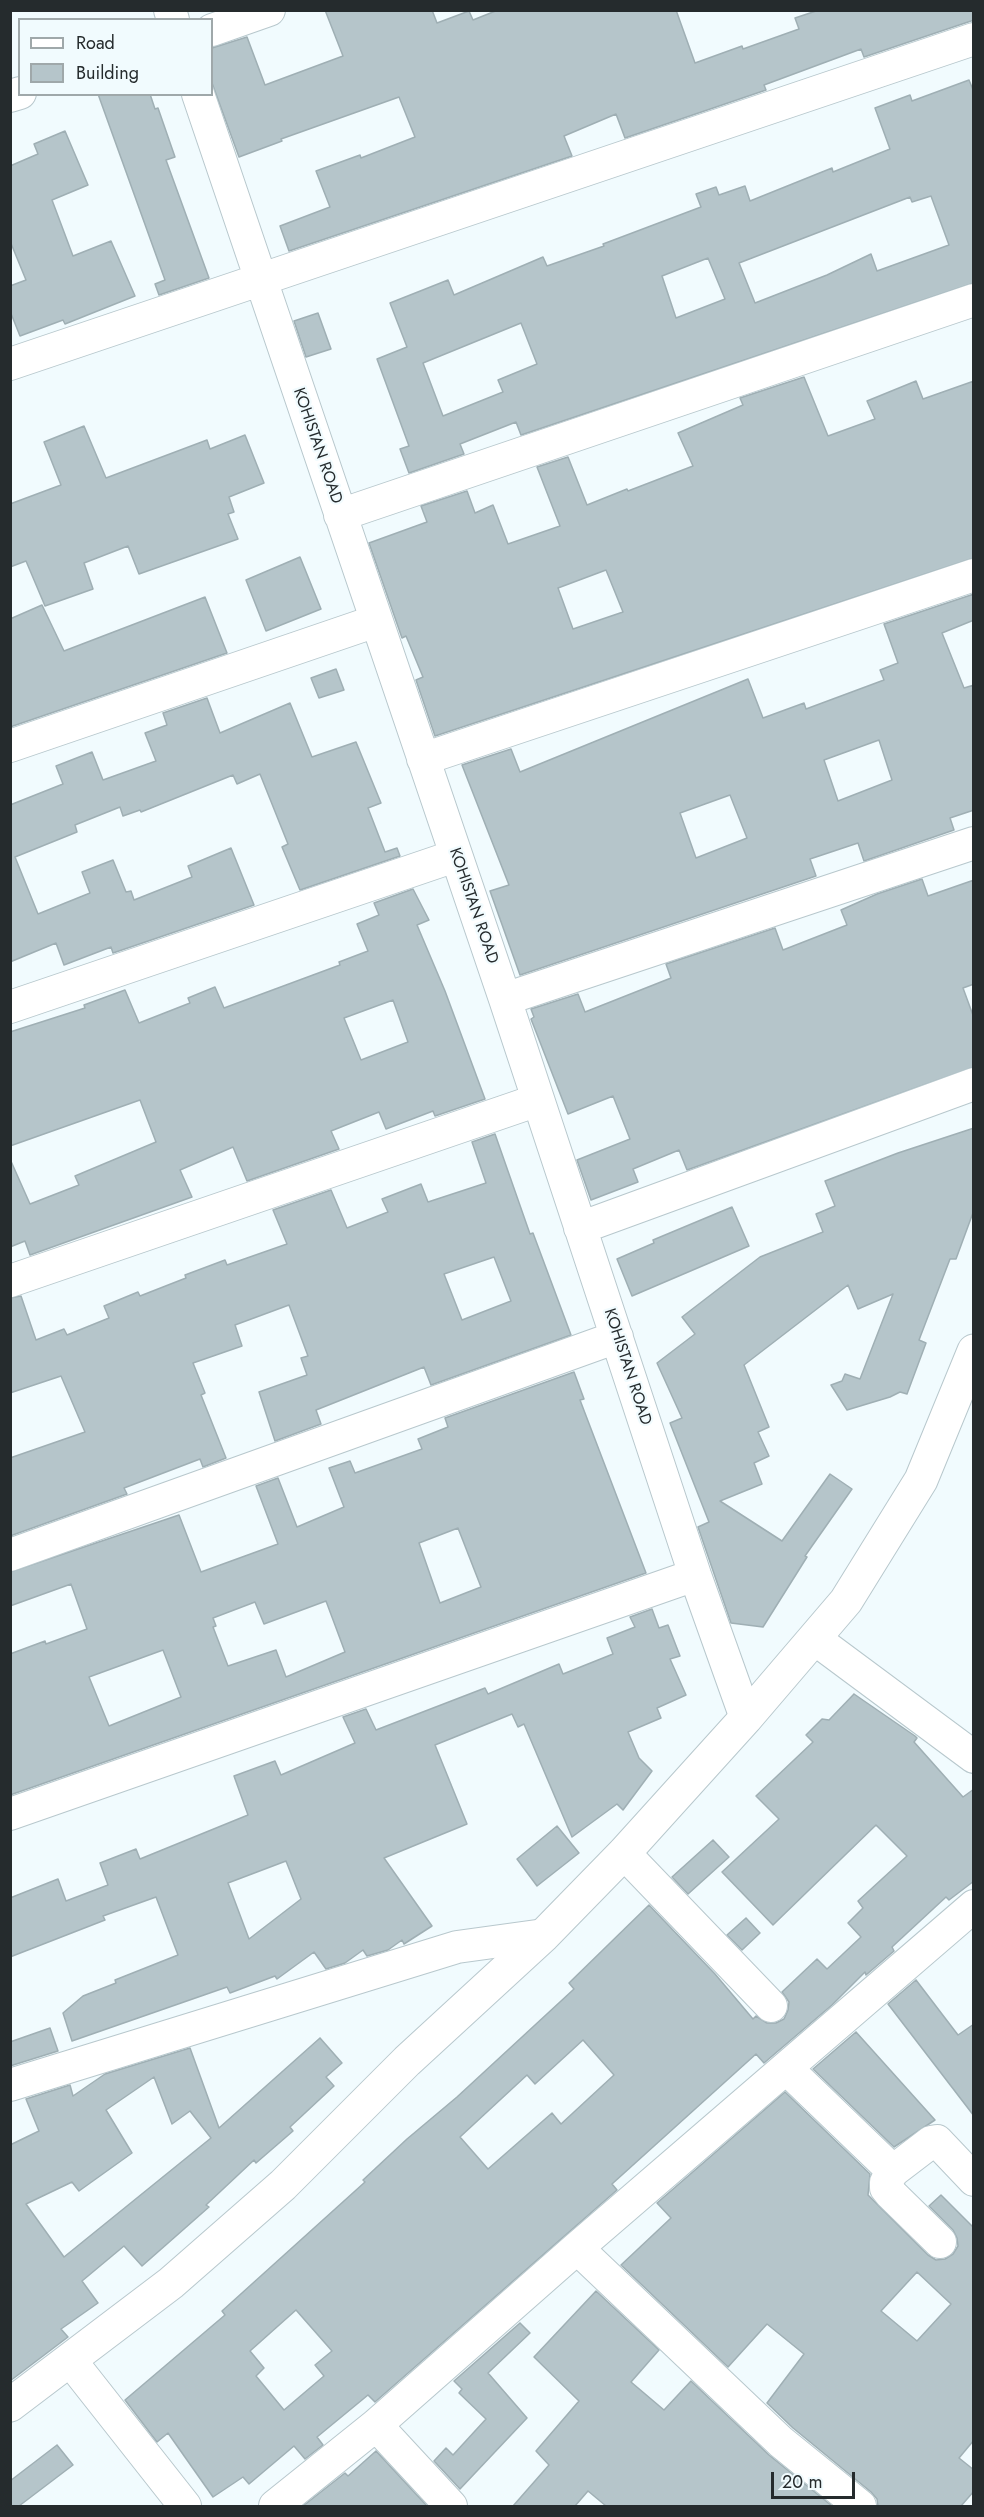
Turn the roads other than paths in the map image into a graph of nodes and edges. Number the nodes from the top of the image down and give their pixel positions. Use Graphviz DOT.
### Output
graph roads {
  1 [pos="269,10"];
  2 [pos="213,30"];
  3 [pos="974,39"];
  4 [pos="199,96"];
  5 [pos="261,280"];
  6 [pos="974,300"];
  7 [pos="10,364"];
  8 [pos="340,516"];
  9 [pos="974,575"];
  10 [pos="376,621"];
  11 [pos="10,746"];
  12 [pos="423,759"];
  13 [pos="974,843"];
  14 [pos="455,856"];
  15 [pos="505,999"];
  16 [pos="10,1007"];
  17 [pos="974,1084"];
  18 [pos="538,1100"];
  19 [pos="580,1227"];
  20 [pos="10,1281"];
  21 [pos="618,1337"];
  22 [pos="974,1351"];
  23 [pos="10,1555"];
  24 [pos="695,1575"];
  25 [pos="815,1639"];
  26 [pos="746,1719"];
  27 [pos="974,1757"];
  28 [pos="10,1814"];
  29 [pos="624,1853"];
  30 [pos="974,1906"];
  31 [pos="544,1935"];
  32 [pos="771,2006"];
  33 [pos="786,2068"];
  34 [pos="10,2085"];
  35 [pos="892,2171"];
  36 [pos="974,2180"];
  37 [pos="940,2242"];
  38 [pos="577,2248"];
  39 [pos="70,2360"];
  40 [pos="10,2405"];
  41 [pos="376,2425"];
  42 [pos="185,2506"];
  43 [pos="275,2506"];
  44 [pos="451,2506"];
  45 [pos="860,2506"];
  1 -- 2 [label="street"];
  3 -- 5 [label="street"];
  4 -- 5 [label="street, KOHISTAN ROAD"];
  5 -- 7 [label="street"];
  5 -- 8 [label="street, KOHISTAN ROAD"];
  6 -- 8 [label="street"];
  8 -- 10 [label="street, KOHISTAN ROAD"];
  9 -- 12 [label="street"];
  10 -- 11 [label="street"];
  10 -- 12 [label="street, KOHISTAN ROAD"];
  12 -- 14 [label="street, KOHISTAN ROAD"];
  13 -- 15 [label="street"];
  14 -- 15 [label="street, KOHISTAN ROAD"];
  14 -- 16 [label="street"];
  15 -- 18 [label="street, KOHISTAN ROAD"];
  17 -- 19 [label="street"];
  18 -- 19 [label="street, KOHISTAN ROAD"];
  18 -- 20 [label="street"];
  19 -- 21 [label="street, KOHISTAN ROAD"];
  21 -- 23 [label="street"];
  21 -- 24 [label="street, KOHISTAN ROAD"];
  22 -- 25 [label="main road"];
  24 -- 26 [label="street, KOHISTAN ROAD"];
  24 -- 28 [label="street"];
  25 -- 26 [label="main road"];
  25 -- 27 [label="street"];
  26 -- 29 [label="main road"];
  29 -- 31 [label="main road"];
  29 -- 32 [label="street"];
  30 -- 33 [label="street"];
  31 -- 34 [label="street"];
  31 -- 39 [label="main road"];
  33 -- 35 [label="street"];
  33 -- 38 [label="street"];
  35 -- 36 [label="street"];
  35 -- 37 [label="street"];
  38 -- 41 [label="street"];
  38 -- 45 [label="street"];
  39 -- 40 [label="main road"];
  39 -- 42 [label="street"];
  41 -- 43 [label="street"];
  41 -- 44 [label="street"];
}
